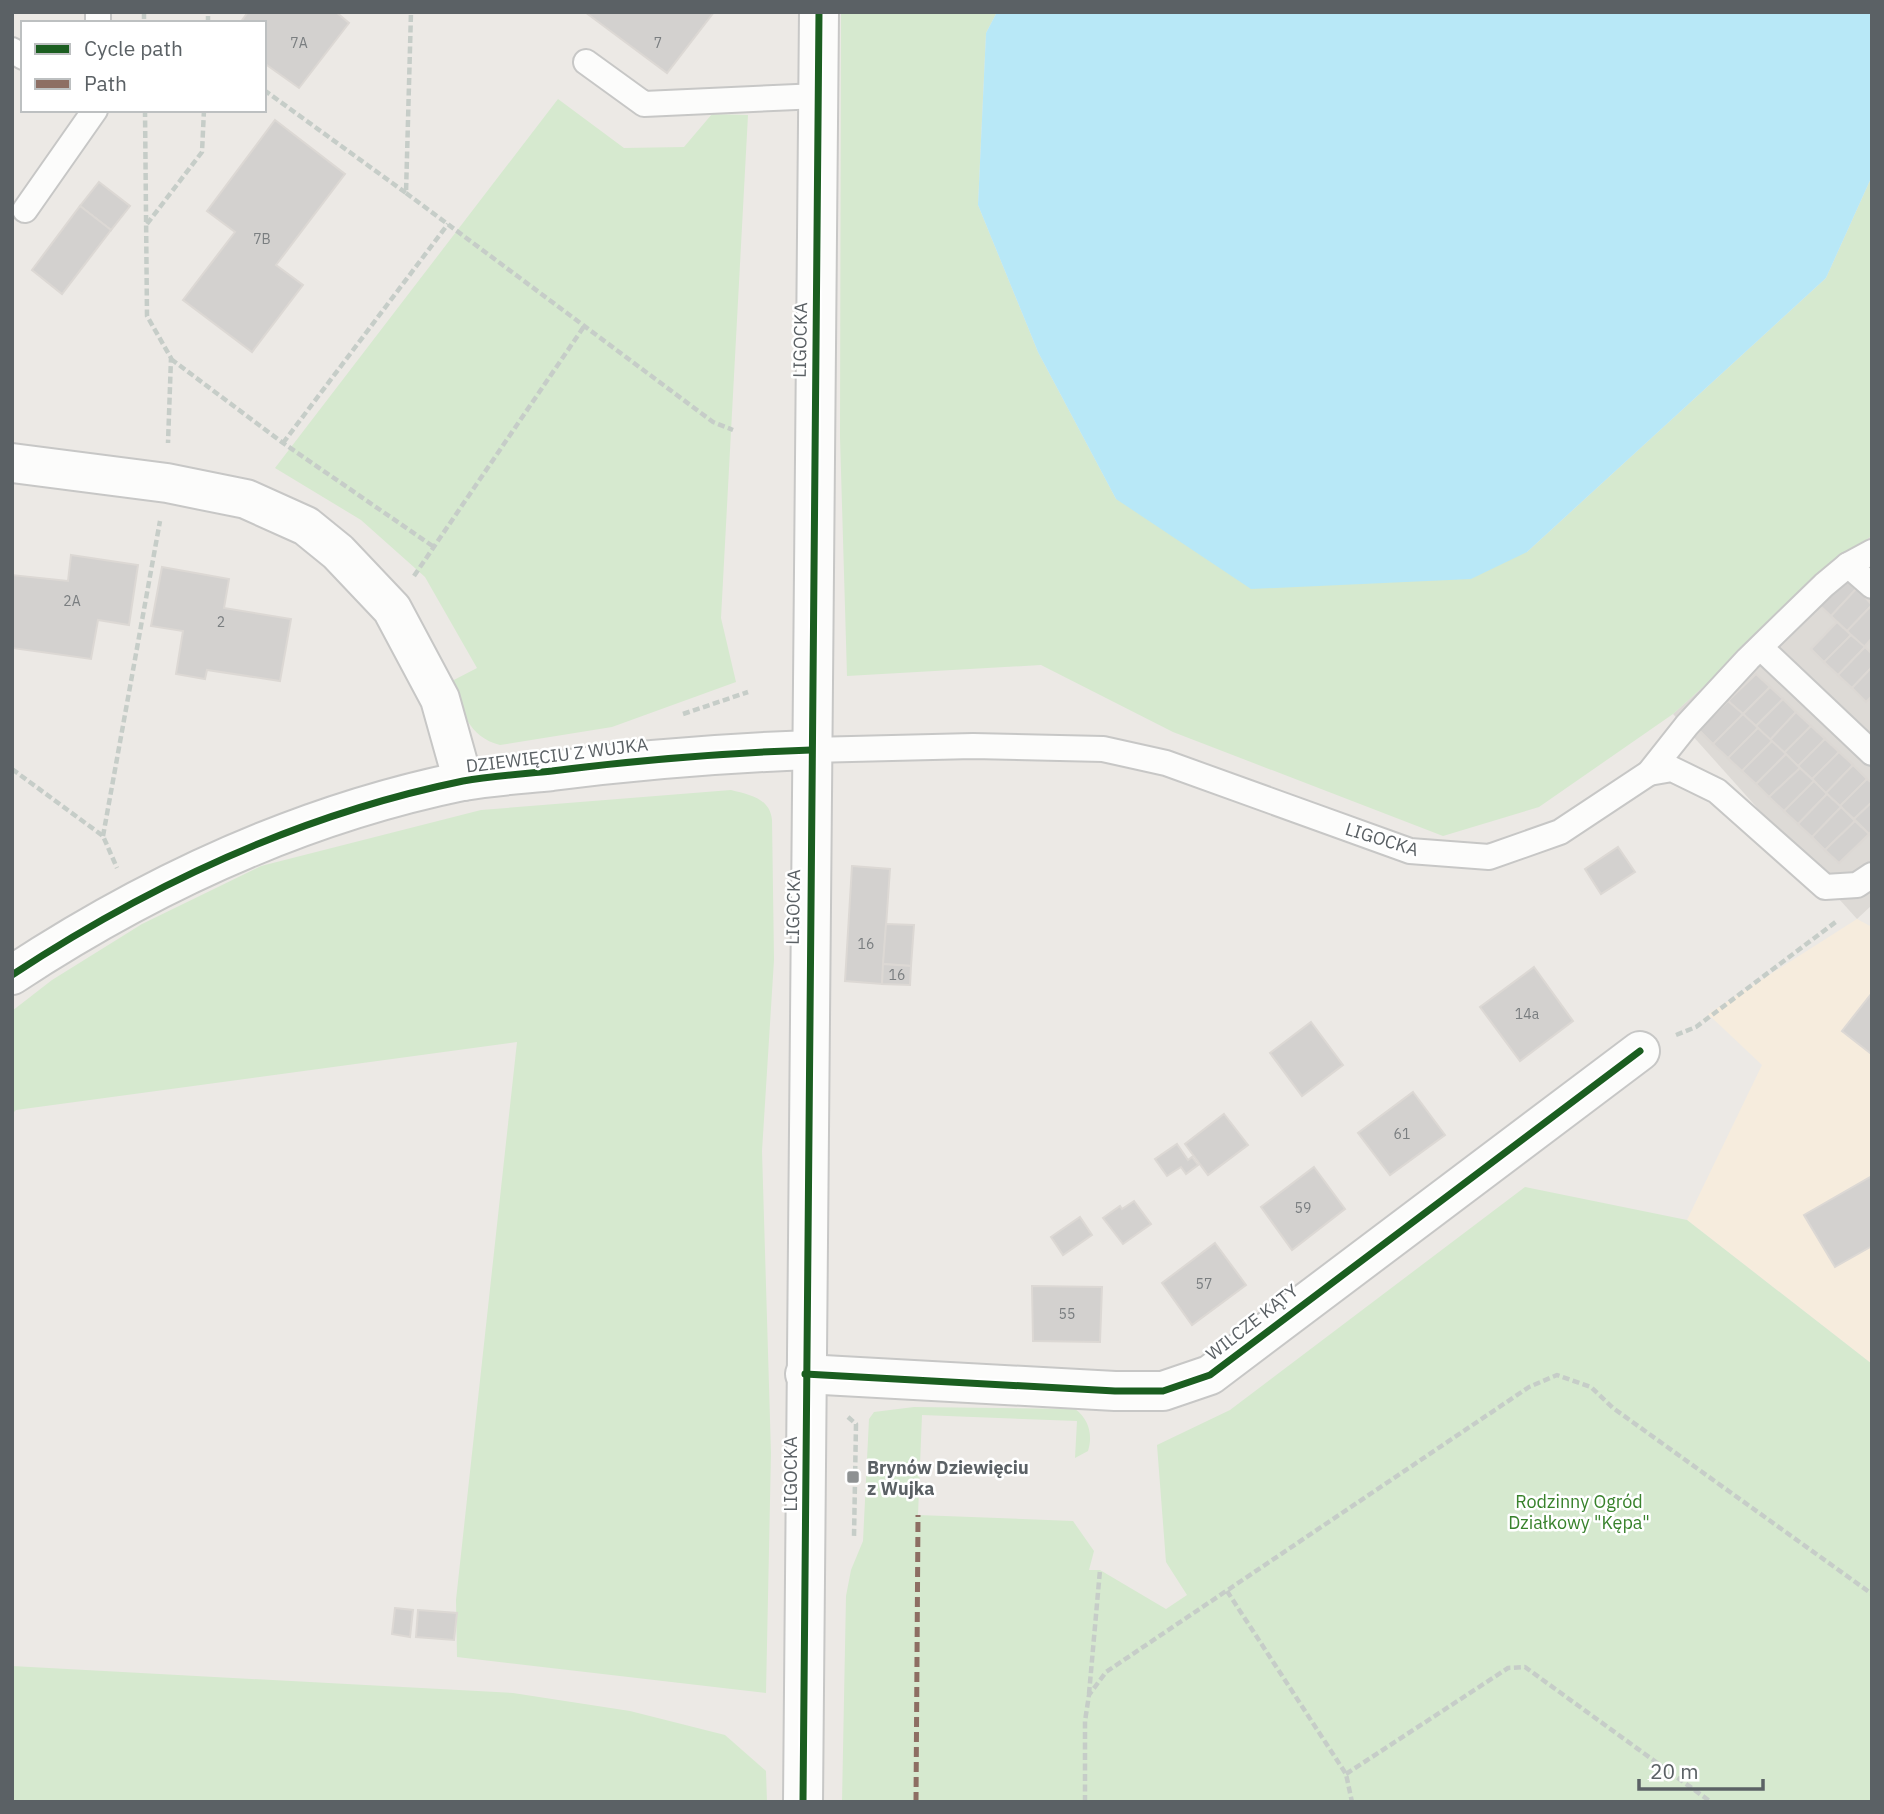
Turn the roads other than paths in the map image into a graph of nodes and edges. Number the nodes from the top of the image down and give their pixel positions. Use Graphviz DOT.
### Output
graph roads {
  1 [pos="819,12"];
  2 [pos="586,62"];
  3 [pos="819,96"];
  4 [pos="94,112"];
  5 [pos="25,210"];
  6 [pos="12,463"];
  7 [pos="1872,552"];
  8 [pos="1848,565"];
  9 [pos="1872,586"];
  10 [pos="1761,648"];
  11 [pos="811,750"];
  12 [pos="1872,753"];
  13 [pos="1649,773"];
  14 [pos="463,781"];
  15 [pos="1864,880"];
  16 [pos="12,975"];
  17 [pos="1640,1051"];
  18 [pos="806,1374"];
  19 [pos="803,1802"];
  1 -- 3 [label="street, LIGOCKA"];
  2 -- 3 [label="lane"];
  3 -- 11 [label="street, LIGOCKA"];
  4 -- 5 [label="lane"];
  6 -- 14 [label="street, DZIEWIĘCIU Z WUJKA"];
  7 -- 8 [label="lane, LIGOCKA"];
  8 -- 9 [label="lane"];
  8 -- 10 [label="lane, LIGOCKA"];
  10 -- 12 [label="lane"];
  10 -- 13 [label="lane, LIGOCKA"];
  11 -- 13 [label="lane, LIGOCKA"];
  11 -- 14 [label="street, DZIEWIĘCIU Z WUJKA"];
  11 -- 18 [label="street, LIGOCKA"];
  13 -- 15 [label="lane"];
  14 -- 16 [label="street, DZIEWIĘCIU Z WUJKA"];
  17 -- 18 [label="street, WILCZE KĄTY"];
  18 -- 19 [label="street, LIGOCKA"];
}
